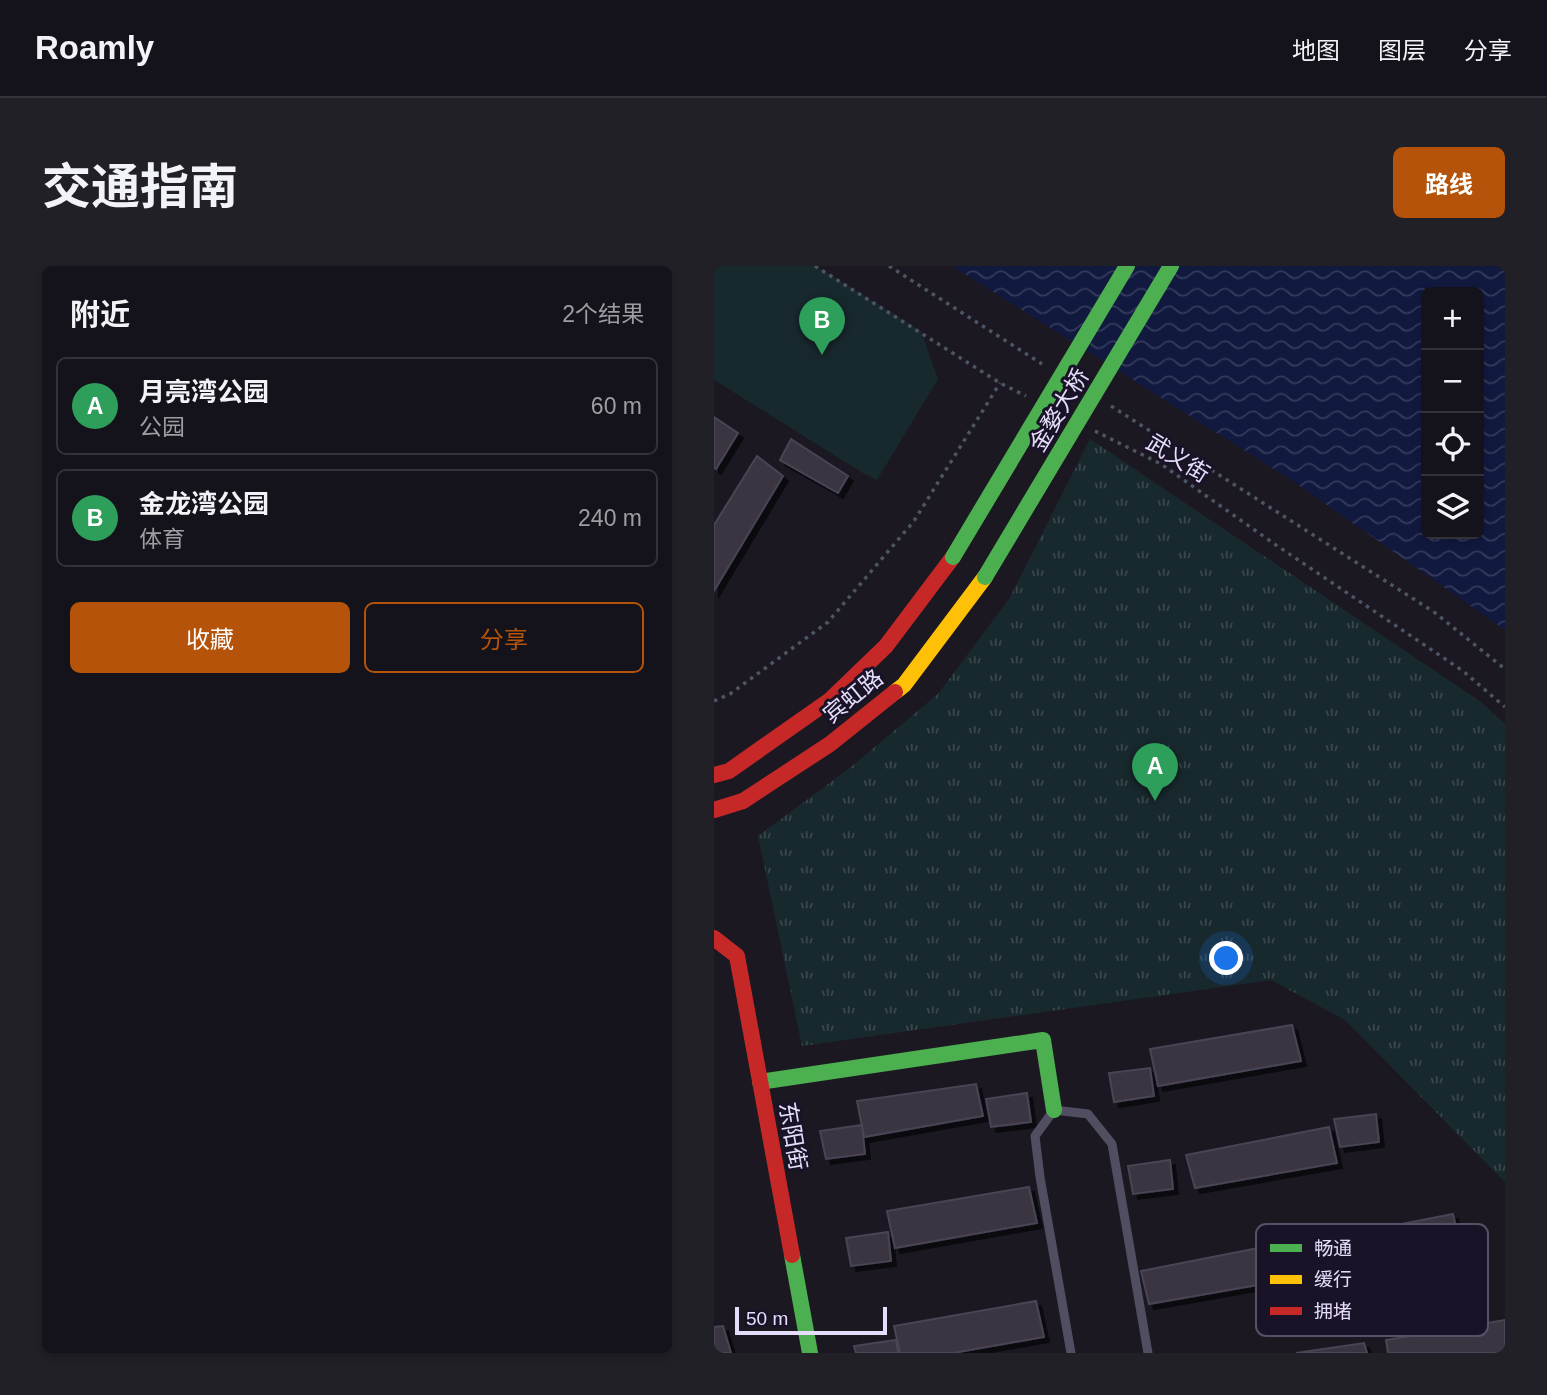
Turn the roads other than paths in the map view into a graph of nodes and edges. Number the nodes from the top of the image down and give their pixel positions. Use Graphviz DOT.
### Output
graph roads {
  1 [pos="1127,266"];
  2 [pos="1171,266"];
  3 [pos="953,557"];
  4 [pos="985,577"];
  5 [pos="714,775"];
  6 [pos="714,810"];
  7 [pos="714,938"];
  8 [pos="760,1082"];
  9 [pos="1054,1110"];
  10 [pos="810,1353"];
  11 [pos="1071,1353"];
  12 [pos="1148,1353"];
  1 -- 3 [label="main road, 金婺大桥, bridge"];
  2 -- 4 [label="main road, 金婺大桥, bridge"];
  3 -- 5 [label="main road, 宾虹路"];
  4 -- 6 [label="main road, 宾虹路"];
  7 -- 8 [label="main road, 东阳街"];
  8 -- 9 [label="main road"];
  8 -- 10 [label="main road, 东阳街"];
  9 -- 11 [label="lane"];
  9 -- 12 [label="lane"];
}
